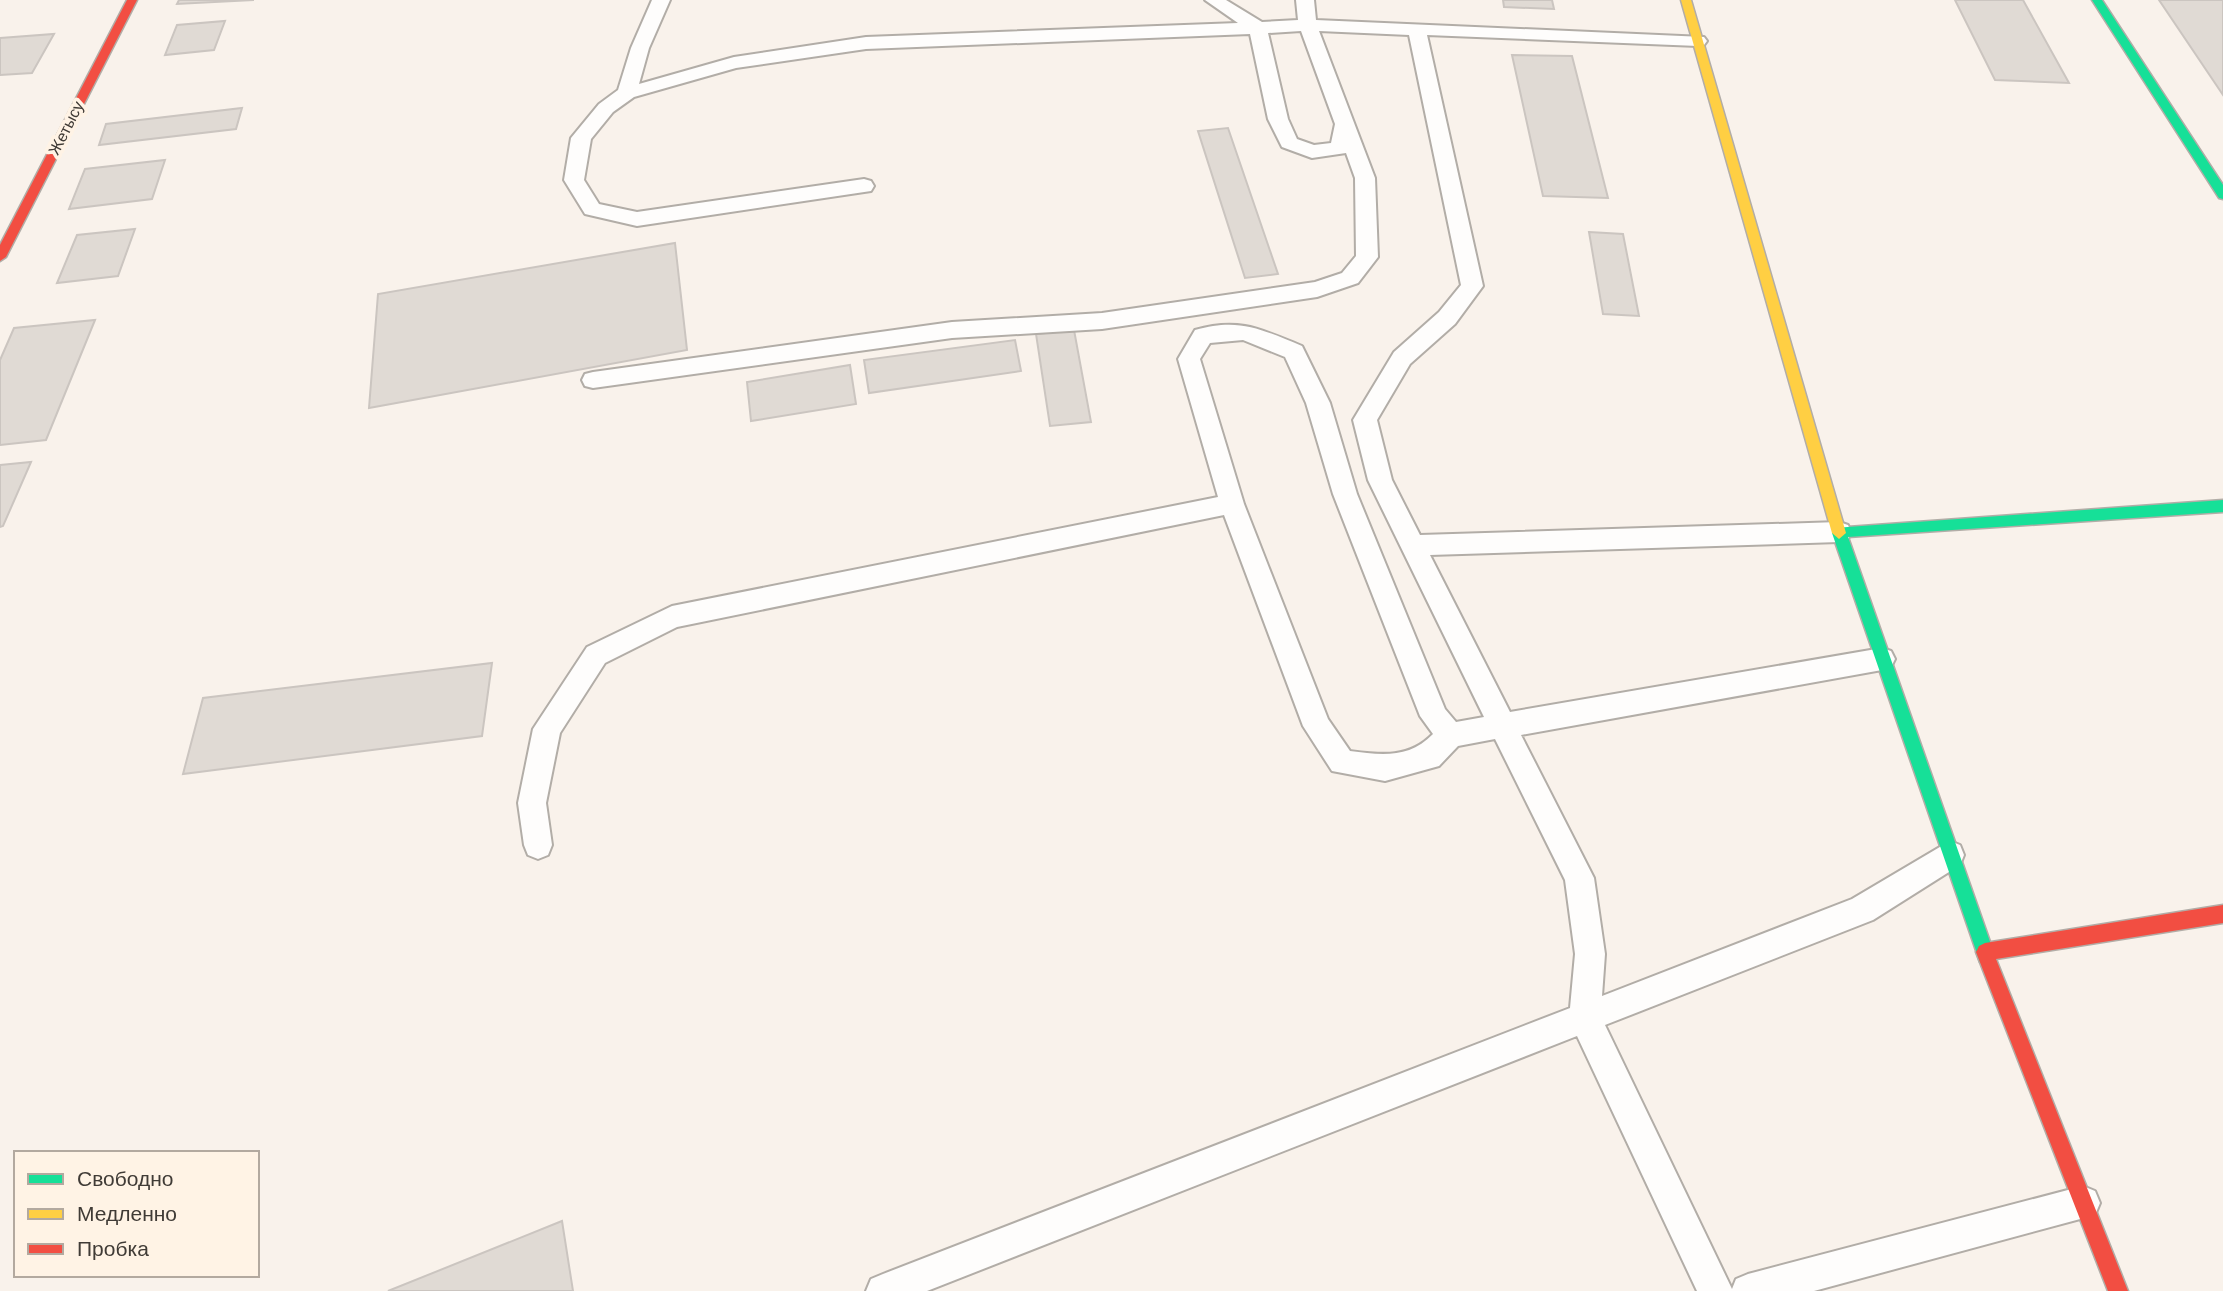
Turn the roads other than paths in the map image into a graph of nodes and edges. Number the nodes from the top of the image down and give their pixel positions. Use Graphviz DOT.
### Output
graph roads {
  1 [pos="132,0"];
  2 [pos="661,0"];
  3 [pos="1214,0"];
  4 [pos="1305,0"];
  5 [pos="1686,0"];
  6 [pos="2097,0"];
  7 [pos="1308,25"];
  8 [pos="1258,28"];
  9 [pos="1417,30"];
  10 [pos="1698,41"];
  11 [pos="627,93"];
  12 [pos="1345,124"];
  13 [pos="864,186"];
  14 [pos="2223,195"];
  15 [pos="0,257"];
  16 [pos="593,380"];
  17 [pos="1232,504"];
  18 [pos="2223,506"];
  19 [pos="1839,532"];
  20 [pos="1413,545"];
  21 [pos="1882,659"];
  22 [pos="1503,727"];
  23 [pos="1450,735"];
  24 [pos="538,845"];
  25 [pos="1950,855"];
  26 [pos="2223,914"];
  27 [pos="1985,952"];
  28 [pos="1584,1018"];
  29 [pos="2083,1203"];
  30 [pos="883,1291"];
  31 [pos="1715,1291"];
  32 [pos="1748,1291"];
  33 [pos="2118,1291"];
  1 -- 15 [label="main road, Жетысу"];
  2 -- 11 [label="lane"];
  3 -- 8 [label="lane"];
  4 -- 7 [label="lane"];
  5 -- 10 [label="main road"];
  6 -- 14 [label="main road"];
  7 -- 8 [label="lane"];
  7 -- 9 [label="lane"];
  7 -- 12 [label="lane"];
  8 -- 11 [label="lane"];
  8 -- 12 [label="lane"];
  9 -- 10 [label="lane"];
  9 -- 20 [label="lane"];
  10 -- 19 [label="main road"];
  11 -- 13 [label="lane"];
  12 -- 16 [label="lane"];
  17 -- 23 [label="lane"];
  17 -- 23 [label="lane"];
  17 -- 24 [label="lane"];
  18 -- 19 [label="main road"];
  19 -- 20 [label="lane"];
  19 -- 21 [label="main road"];
  20 -- 22 [label="lane"];
  21 -- 22 [label="lane"];
  21 -- 25 [label="main road"];
  22 -- 23 [label="lane"];
  22 -- 28 [label="lane"];
  25 -- 27 [label="main road"];
  25 -- 28 [label="lane"];
  26 -- 27 [label="main road"];
  27 -- 29 [label="main road"];
  28 -- 30 [label="lane"];
  28 -- 31 [label="lane"];
  29 -- 32 [label="lane"];
  29 -- 33 [label="main road"];
}
